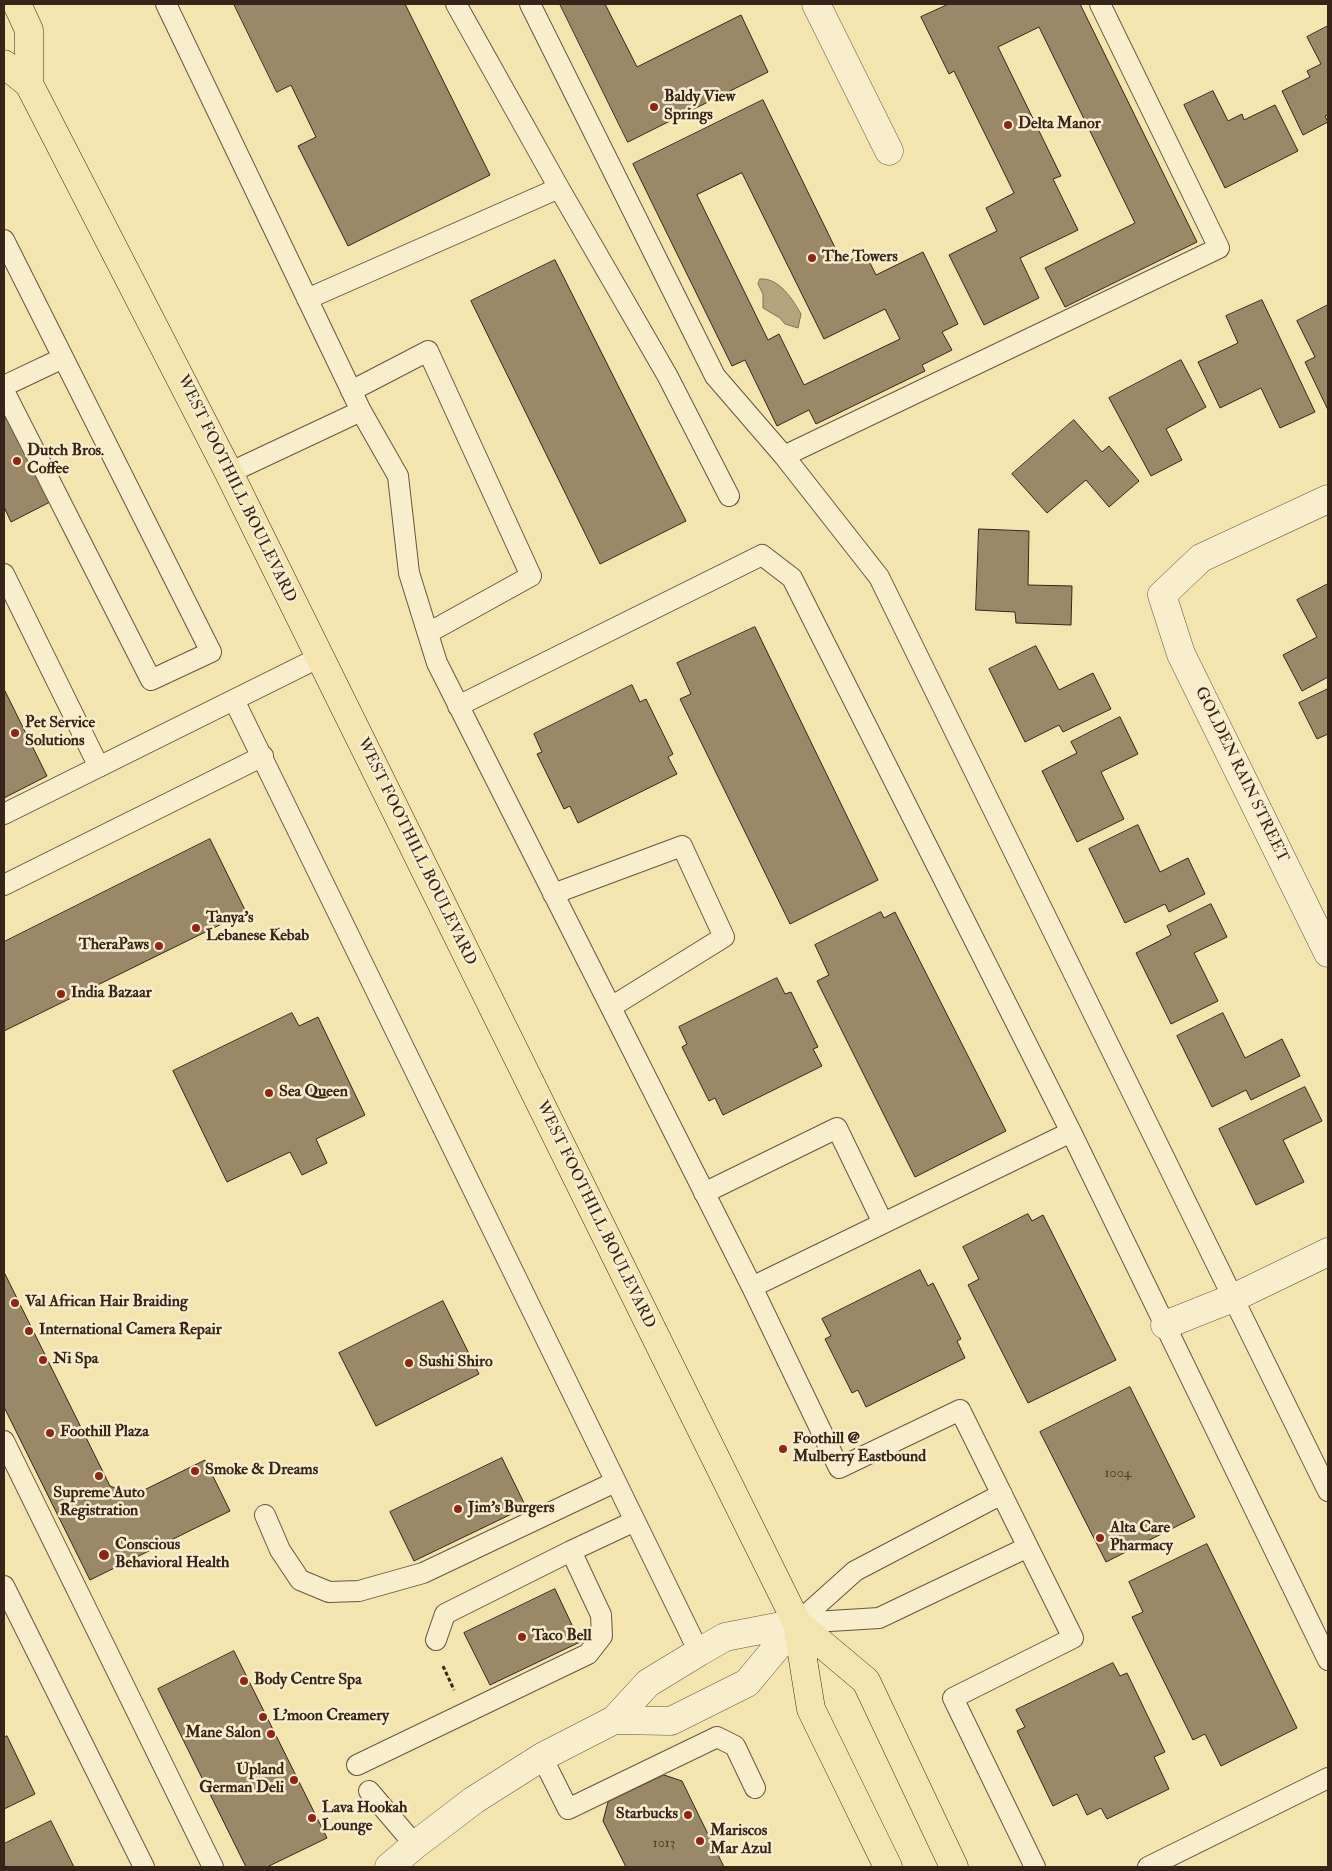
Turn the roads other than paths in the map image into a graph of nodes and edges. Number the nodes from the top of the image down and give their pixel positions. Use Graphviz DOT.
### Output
graph roads {
  1 [pos="17,4"];
  2 [pos="166,4"];
  3 [pos="456,4"];
  4 [pos="530,4"];
  5 [pos="816,4"];
  6 [pos="1100,4"];
  7 [pos="4,64"];
  8 [pos="29,84"];
  9 [pos="889,151"];
  10 [pos="559,188"];
  11 [pos="4,240"];
  12 [pos="307,299"];
  13 [pos="63,358"];
  14 [pos="4,386"];
  15 [pos="4,391"];
  16 [pos="351,391"];
  17 [pos="360,411"];
  18 [pos="784,456"];
  19 [pos="229,473"];
  20 [pos="730,496"];
  21 [pos="1328,499"];
  22 [pos="5,577"];
  23 [pos="428,634"];
  24 [pos="320,657"];
  25 [pos="234,700"];
  26 [pos="458,706"];
  27 [pos="263,756"];
  28 [pos="99,767"];
  29 [pos="4,814"];
  30 [pos="4,885"];
  31 [pos="553,894"];
  32 [pos="1328,953"];
  33 [pos="611,1007"];
  34 [pos="1071,1132"];
  35 [pos="704,1193"];
  36 [pos="883,1223"];
  37 [pos="1328,1252"];
  38 [pos="752,1287"];
  39 [pos="1233,1298"];
  40 [pos="1165,1325"];
  41 [pos="4,1441"];
  42 [pos="615,1482"];
  43 [pos="1328,1491"];
  44 [pos="1002,1494"];
  45 [pos="265,1515"];
  46 [pos="635,1521"];
  47 [pos="1028,1546"];
  48 [pos="571,1551"];
  49 [pos="4,1586"];
  50 [pos="797,1623"];
  51 [pos="437,1649"];
  52 [pos="699,1652"];
  53 [pos="1328,1660"];
  54 [pos="614,1720"];
  55 [pos="542,1757"];
  56 [pos="356,1765"];
  57 [pos="1328,1778"];
  58 [pos="755,1788"];
  59 [pos="369,1791"];
  60 [pos="415,1845"];
  61 [pos="144,1867"];
  62 [pos="213,1867"];
  63 [pos="389,1867"];
  64 [pos="888,1867"];
  65 [pos="954,1867"];
  66 [pos="1035,1867"];
  67 [pos="1148,1867"];
  1 -- 8 [label="main road, WEST FOOTHILL BOULEVARD"];
  2 -- 12 [label="lane"];
  3 -- 10 [label="lane"];
  4 -- 18 [label="lane"];
  5 -- 9 [label="street"];
  6 -- 18 [label="lane"];
  7 -- 8 [label="main road, WEST FOOTHILL BOULEVARD"];
  8 -- 19 [label="main road, WEST FOOTHILL BOULEVARD"];
  10 -- 12 [label="lane"];
  10 -- 20 [label="lane"];
  11 -- 13 [label="lane"];
  12 -- 16 [label="lane"];
  13 -- 14 [label="lane"];
  13 -- 15 [label="lane"];
  16 -- 17 [label="lane"];
  16 -- 23 [label="lane"];
  17 -- 19 [label="lane"];
  17 -- 23 [label="lane"];
  18 -- 39 [label="lane"];
  19 -- 24 [label="main road, WEST FOOTHILL BOULEVARD"];
  21 -- 32 [label="street, GOLDEN RAIN STREET"];
  22 -- 28 [label="lane"];
  23 -- 26 [label="lane"];
  24 -- 25 [label="lane"];
  24 -- 50 [label="main road, WEST FOOTHILL BOULEVARD"];
  25 -- 27 [label="lane"];
  25 -- 28 [label="lane"];
  26 -- 31 [label="lane"];
  26 -- 34 [label="lane"];
  27 -- 30 [label="lane"];
  27 -- 42 [label="lane"];
  28 -- 29 [label="lane"];
  31 -- 33 [label="lane"];
  31 -- 33 [label="lane"];
  33 -- 35 [label="lane"];
  34 -- 36 [label="lane"];
  34 -- 40 [label="lane"];
  35 -- 36 [label="lane"];
  35 -- 38 [label="lane"];
  36 -- 38 [label="lane"];
  37 -- 39 [label="street"];
  38 -- 44 [label="lane"];
  39 -- 40 [label="street"];
  39 -- 43 [label="lane"];
  40 -- 53 [label="lane"];
  41 -- 62 [label="lane"];
  42 -- 45 [label="lane"];
  42 -- 46 [label="lane"];
  44 -- 47 [label="lane"];
  44 -- 50 [label="lane"];
  46 -- 48 [label="lane"];
  46 -- 52 [label="lane"];
  47 -- 50 [label="lane"];
  47 -- 66 [label="lane"];
  48 -- 51 [label="lane"];
  48 -- 56 [label="lane"];
  49 -- 61 [label="lane"];
  50 -- 52 [label="street"];
  50 -- 54 [label="street"];
  50 -- 64 [label="main road, WEST FOOTHILL BOULEVARD"];
  50 -- 65 [label="main road, WEST FOOTHILL BOULEVARD"];
  52 -- 54 [label="street"];
  54 -- 55 [label="street"];
  55 -- 58 [label="lane"];
  55 -- 60 [label="street"];
  57 -- 67 [label="lane"];
  59 -- 60 [label="lane"];
  60 -- 63 [label="street"];
}
